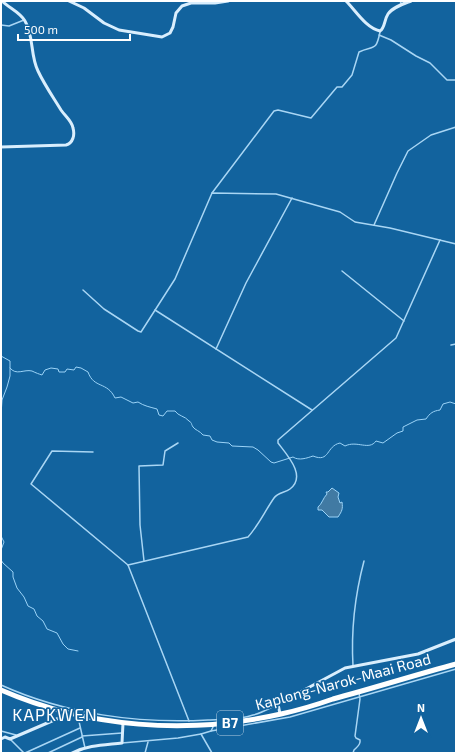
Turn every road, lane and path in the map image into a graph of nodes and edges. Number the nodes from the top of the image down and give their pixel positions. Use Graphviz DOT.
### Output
graph roads {
  1 [pos="2,1"];
  2 [pos="68,1"];
  3 [pos="228,1"];
  4 [pos="346,1"];
  5 [pos="400,1"];
  6 [pos="411,1"];
  7 [pos="402,4"];
  8 [pos="24,20"];
  9 [pos="1,25"];
  10 [pos="379,33"];
  11 [pos="456,80"];
  12 [pos="456,127"];
  13 [pos="1,147"];
  14 [pos="212,193"];
  15 [pos="292,198"];
  16 [pos="374,225"];
  17 [pos="440,240"];
  18 [pos="456,244"];
  19 [pos="342,271"];
  20 [pos="83,290"];
  21 [pos="155,310"];
  22 [pos="404,321"];
  23 [pos="456,344"];
  24 [pos="451,345"];
  25 [pos="216,349"];
  26 [pos="312,410"];
  27 [pos="178,443"];
  28 [pos="93,452"];
  29 [pos="364,561"];
  30 [pos="144,562"];
  31 [pos="128,565"];
  32 [pos="456,638"];
  33 [pos="456,664"];
  34 [pos="353,666"];
  35 [pos="456,669"];
  36 [pos="1,685"];
  37 [pos="1,690"];
  38 [pos="359,695"];
  39 [pos="278,704"];
  40 [pos="63,712"];
  41 [pos="82,714"];
  42 [pos="280,714"];
  43 [pos="240,720"];
  44 [pos="132,721"];
  45 [pos="189,721"];
  46 [pos="124,723"];
  47 [pos="213,725"];
  48 [pos="80,728"];
  49 [pos="1,731"];
  50 [pos="211,731"];
  51 [pos="123,733"];
  52 [pos="201,734"];
  53 [pos="18,736"];
  54 [pos="82,736"];
  55 [pos="10,739"];
  56 [pos="1,740"];
  57 [pos="148,742"];
  58 [pos="122,743"];
  59 [pos="85,748"];
  60 [pos="25,753"];
  61 [pos="48,753"];
  62 [pos="72,753"];
  63 [pos="145,753"];
  64 [pos="212,753"];
  65 [pos="354,753"];
  1 -- 8 [label="street"];
  2 -- 3 [label="street"];
  4 -- 10 [label="street"];
  5 -- 7 [label="street"];
  6 -- 7 [label="street"];
  7 -- 10 [label="street"];
  8 -- 9 [label="street"];
  8 -- 13 [label="street"];
  10 -- 11 [label="street"];
  10 -- 14 [label="street"];
  12 -- 16 [label="street"];
  14 -- 15 [label="street"];
  14 -- 21 [label="street"];
  15 -- 16 [label="street"];
  15 -- 25 [label="street"];
  16 -- 17 [label="street"];
  17 -- 18 [label="street"];
  17 -- 22 [label="street"];
  19 -- 22 [label="street"];
  20 -- 21 [label="street"];
  21 -- 25 [label="street"];
  22 -- 26 [label="street"];
  23 -- 24 [label="street"];
  25 -- 26 [label="street"];
  26 -- 30 [label="street"];
  27 -- 30 [label="street"];
  28 -- 31 [label="street"];
  29 -- 34 [label="street"];
  30 -- 31 [label="street"];
  31 -- 45 [label="street"];
  32 -- 34 [label="street"];
  33 -- 38 [label="highway, Kaplong-Narok-Maai Road / B7"];
  34 -- 39 [label="street"];
  35 -- 38 [label="street"];
  36 -- 41 [label="street"];
  37 -- 40 [label="highway, Kaplong-Narok-Maai Road / B7"];
  38 -- 42 [label="highway, Kaplong-Narok-Maai Road / B7"];
  38 -- 50 [label="street"];
  38 -- 65 [label="street"];
  39 -- 42 [label="street"];
  39 -- 43 [label="street"];
  40 -- 41 [label="highway, Kaplong-Narok-Maai Road / B7"];
  40 -- 53 [label="street"];
  41 -- 44 [label="street"];
  41 -- 46 [label="highway, Kaplong-Narok-Maai Road / B7"];
  41 -- 48 [label="street"];
  42 -- 43 [label="highway, Kaplong-Narok-Maai Road / B7"];
  43 -- 45 [label="street"];
  43 -- 47 [label="highway, Kaplong-Narok-Maai Road / B7"];
  44 -- 45 [label="street"];
  44 -- 46 [label="highway, Kaplong-Narok-Maai Road / B7"];
  44 -- 47 [label="highway, Kaplong-Narok-Maai Road / B7"];
  46 -- 51 [label="street"];
  47 -- 50 [label="street"];
  48 -- 54 [label="street"];
  48 -- 60 [label="street"];
  49 -- 53 [label="street"];
  50 -- 52 [label="street"];
  51 -- 54 [label="street"];
  51 -- 58 [label="street"];
  52 -- 57 [label="street"];
  52 -- 64 [label="street"];
  53 -- 55 [label="street"];
  54 -- 59 [label="street"];
  54 -- 61 [label="street"];
  55 -- 56 [label="street"];
  55 -- 60 [label="street"];
  57 -- 58 [label="street"];
  57 -- 63 [label="street"];
  58 -- 59 [label="street"];
  59 -- 62 [label="street"];
}
